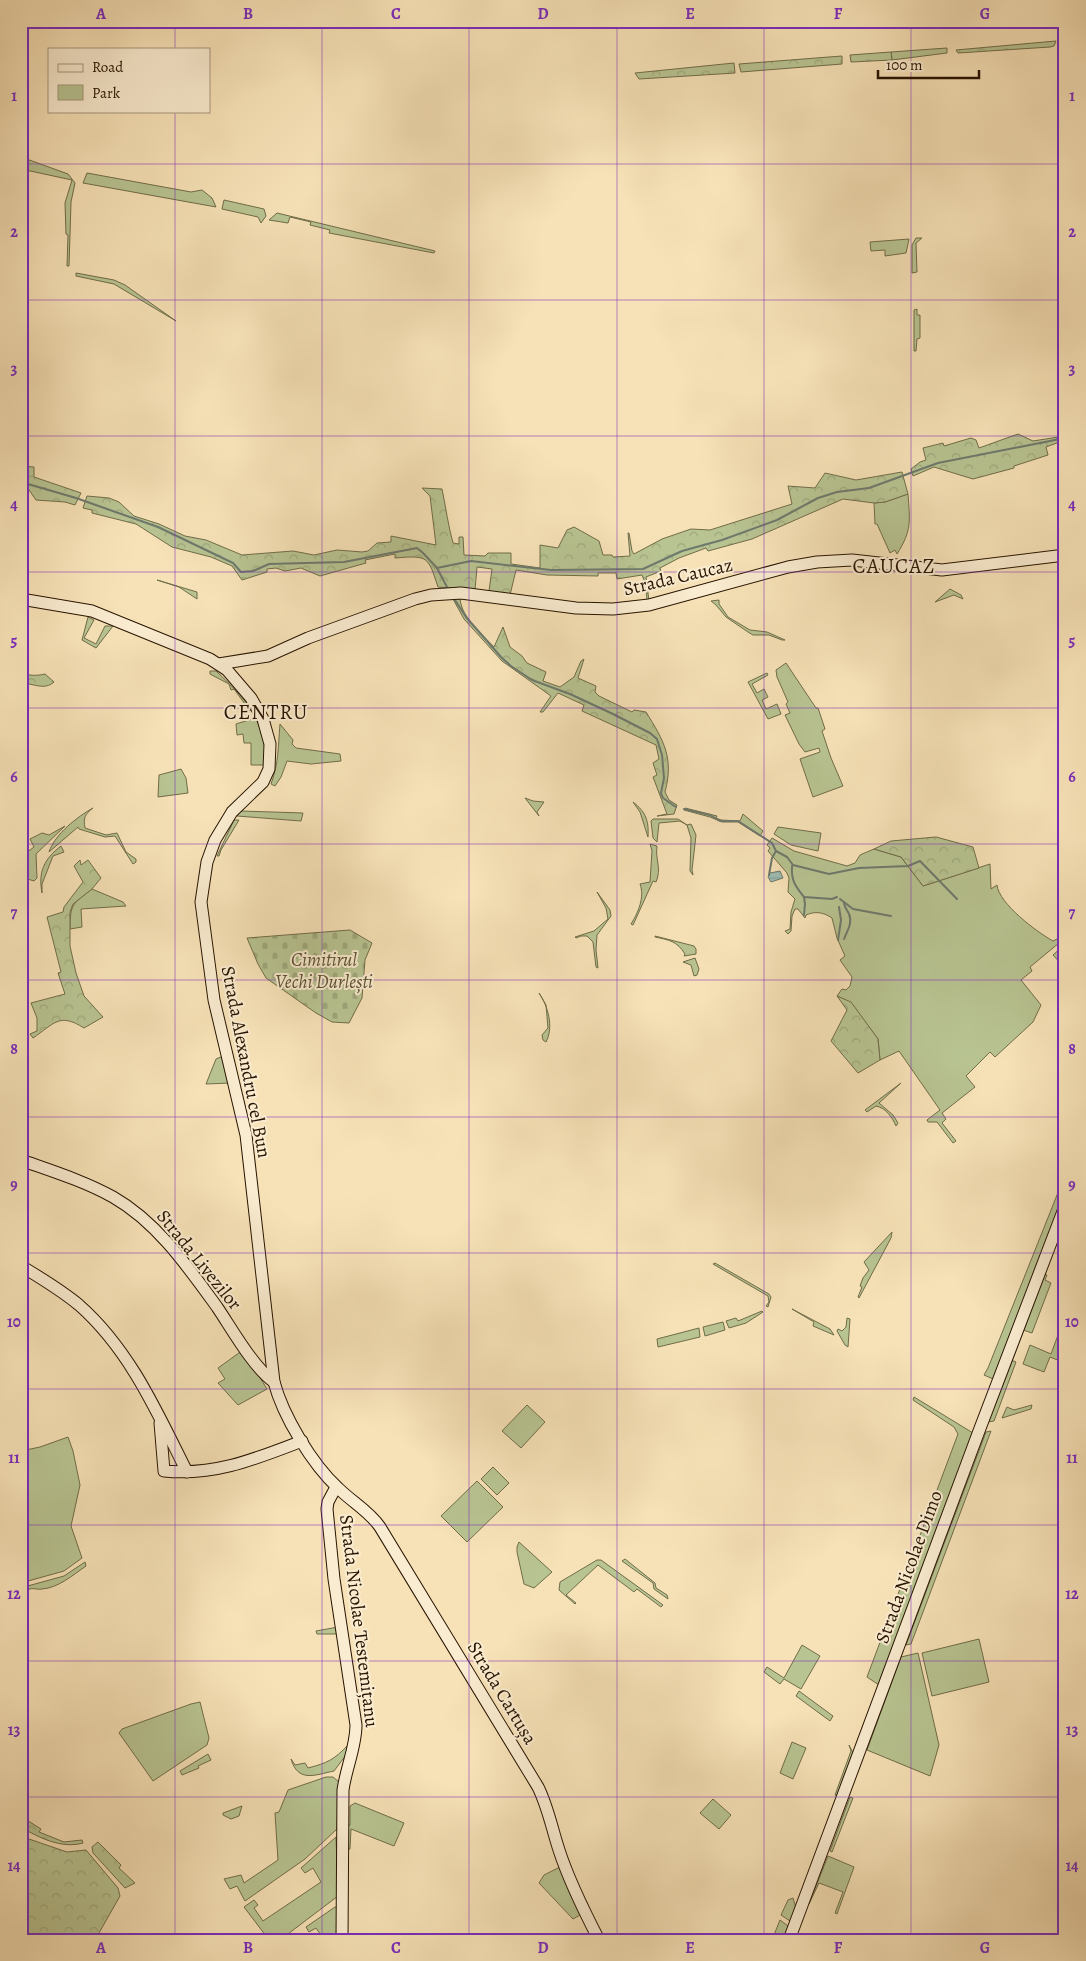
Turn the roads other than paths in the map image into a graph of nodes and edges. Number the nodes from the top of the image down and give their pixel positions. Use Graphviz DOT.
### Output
graph roads {
  1 [pos="1065,555"];
  2 [pos="21,599"];
  3 [pos="260,658"];
  4 [pos="219,664"];
  5 [pos="236,678"];
  6 [pos="21,1160"];
  7 [pos="1065,1206"];
  8 [pos="21,1266"];
  9 [pos="274,1382"];
  10 [pos="160,1414"];
  11 [pos="302,1441"];
  12 [pos="186,1472"];
  13 [pos="336,1487"];
  14 [pos="342,1940"];
  15 [pos="599,1940"];
  16 [pos="789,1940"];
  1 -- 3 [label="street, Strada Caucaz"];
  2 -- 4 [label="street"];
  3 -- 4 [label="street, Strada Caucaz"];
  3 -- 5 [label="street"];
  4 -- 5 [label="street, Strada Alexandru cel Bun"];
  5 -- 9 [label="street, Strada Alexandru cel Bun"];
  6 -- 9 [label="street, Strada Livezilor"];
  7 -- 16 [label="street, Strada Nicolae Dimo"];
  8 -- 10 [label="street"];
  9 -- 11 [label="street, Strada Alexandru cel Bun"];
  10 -- 12 [label="street"];
  10 -- 12 [label="street"];
  11 -- 12 [label="street"];
  11 -- 13 [label="street, Strada Alexandru cel Bun"];
  13 -- 14 [label="street, Strada Nicolae Testemițanu"];
  13 -- 15 [label="street, Strada Cartușa"];
}
